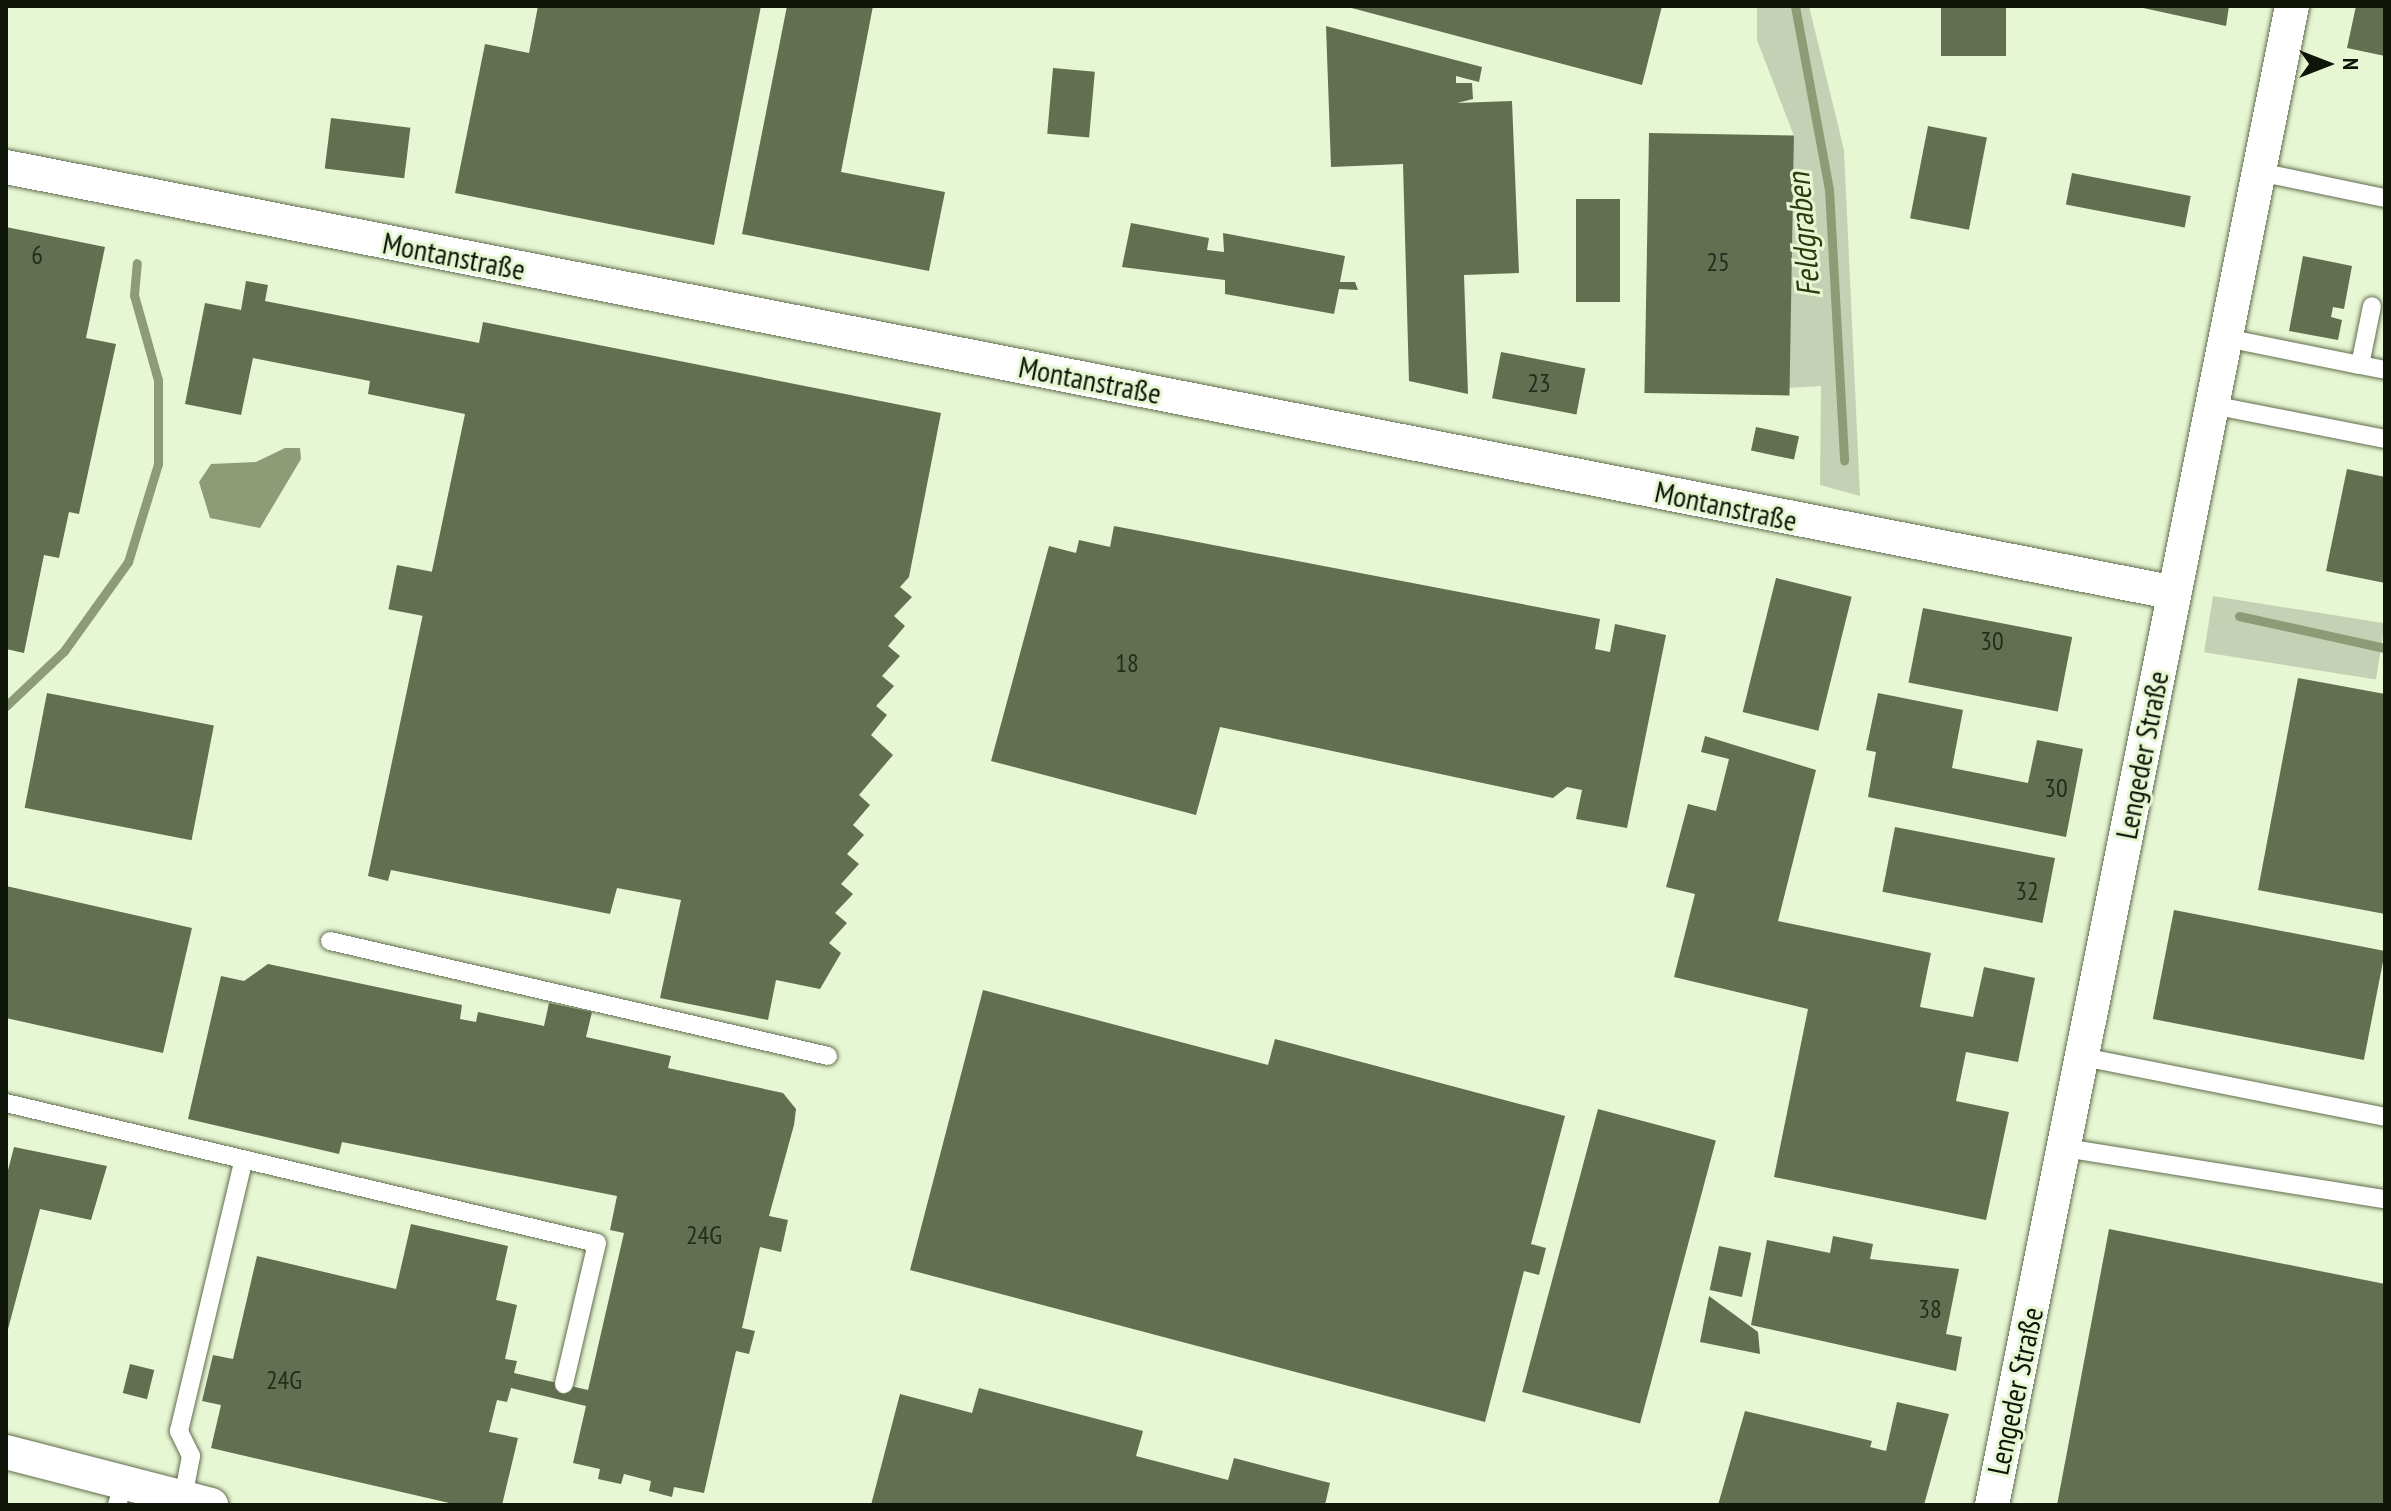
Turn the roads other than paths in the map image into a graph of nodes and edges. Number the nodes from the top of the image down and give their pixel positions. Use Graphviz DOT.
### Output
graph roads {
  1 [pos="2292,6"];
  2 [pos="6,167"];
  3 [pos="2259,172"];
  4 [pos="2385,198"];
  5 [pos="2372,306"];
  6 [pos="2226,338"];
  7 [pos="2360,365"];
  8 [pos="2385,370"];
  9 [pos="2212,405"];
  10 [pos="2385,439"];
  11 [pos="2175,593"];
  12 [pos="330,941"];
  13 [pos="828,1056"];
  14 [pos="2083,1057"];
  15 [pos="6,1103"];
  16 [pos="2385,1117"];
  17 [pos="2065,1148"];
  18 [pos="243,1163"];
  19 [pos="2385,1199"];
  20 [pos="564,1384"];
  21 [pos="6,1452"];
  22 [pos="120,1493"];
  23 [pos="197,1501"];
  24 [pos="1992,1505"];
  1 -- 3 [label="street, Lengeder Straße"];
  2 -- 11 [label="street, Montanstraße"];
  3 -- 4 [label="lane"];
  3 -- 6 [label="street, Lengeder Straße"];
  5 -- 7 [label="lane"];
  6 -- 7 [label="lane"];
  6 -- 9 [label="street, Lengeder Straße"];
  7 -- 8 [label="lane"];
  9 -- 10 [label="lane"];
  9 -- 11 [label="street, Lengeder Straße"];
  11 -- 14 [label="street, Lengeder Straße"];
  12 -- 13 [label="lane"];
  14 -- 16 [label="lane"];
  14 -- 17 [label="street, Lengeder Straße"];
  15 -- 18 [label="lane"];
  17 -- 19 [label="lane"];
  17 -- 24 [label="street, Lengeder Straße"];
  18 -- 20 [label="lane"];
  18 -- 23 [label="lane"];
  21 -- 22 [label="street"];
  22 -- 23 [label="street"];
}
